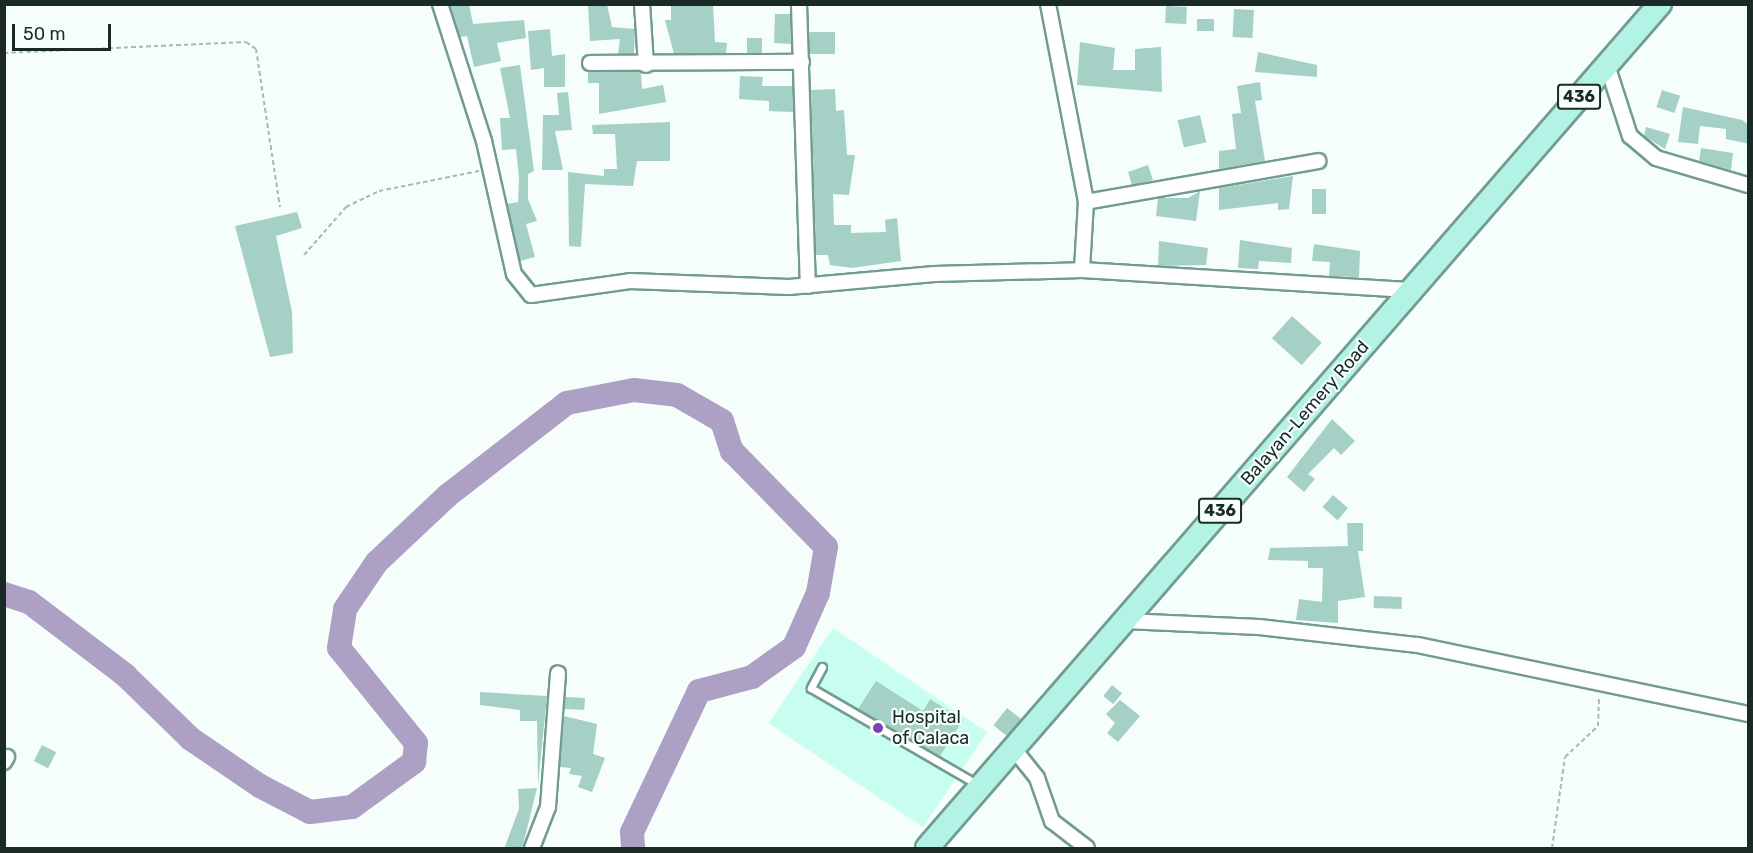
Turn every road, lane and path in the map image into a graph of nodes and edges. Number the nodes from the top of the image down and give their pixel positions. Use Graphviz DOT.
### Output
graph roads {
  1 [pos="440,4"];
  2 [pos="642,4"];
  3 [pos="799,4"];
  4 [pos="1048,4"];
  5 [pos="1660,4"];
  6 [pos="4,53"];
  7 [pos="802,62"];
  8 [pos="590,63"];
  9 [pos="646,65"];
  10 [pos="1607,65"];
  11 [pos="1318,161"];
  12 [pos="490,168"];
  13 [pos="1749,185"];
  14 [pos="1086,202"];
  15 [pos="280,207"];
  16 [pos="304,255"];
  17 [pos="1082,270"];
  18 [pos="808,286"];
  19 [pos="1412,290"];
  20 [pos="1125,621"];
  21 [pos="822,667"];
  22 [pos="558,673"];
  23 [pos="1592,681"];
  24 [pos="1749,714"];
  25 [pos="1013,748"];
  26 [pos="980,786"];
  27 [pos="934,841"];
  28 [pos="532,849"];
  29 [pos="1087,849"];
  30 [pos="1552,849"];
  1 -- 12 [label="street"];
  2 -- 9 [label="street"];
  3 -- 7 [label="street"];
  4 -- 14 [label="street"];
  5 -- 10 [label="main road, Balayan-Lemery Road / 436"];
  6 -- 15 [label="path"];
  7 -- 9 [label="street"];
  7 -- 18 [label="street"];
  8 -- 9 [label="street"];
  10 -- 13 [label="street"];
  10 -- 19 [label="main road, Balayan-Lemery Road / 436"];
  11 -- 14 [label="street"];
  12 -- 16 [label="path"];
  12 -- 18 [label="street"];
  14 -- 17 [label="street"];
  17 -- 18 [label="street"];
  17 -- 19 [label="street"];
  19 -- 20 [label="main road, Balayan-Lemery Road / 436"];
  20 -- 23 [label="street"];
  20 -- 25 [label="main road, Balayan-Lemery Road / 436"];
  21 -- 26 [label="lane"];
  22 -- 28 [label="street"];
  23 -- 24 [label="street"];
  23 -- 30 [label="path"];
  25 -- 26 [label="main road, Balayan-Lemery Road / 436"];
  25 -- 29 [label="street"];
  26 -- 27 [label="main road, Balayan-Lemery Road / 436"];
}
